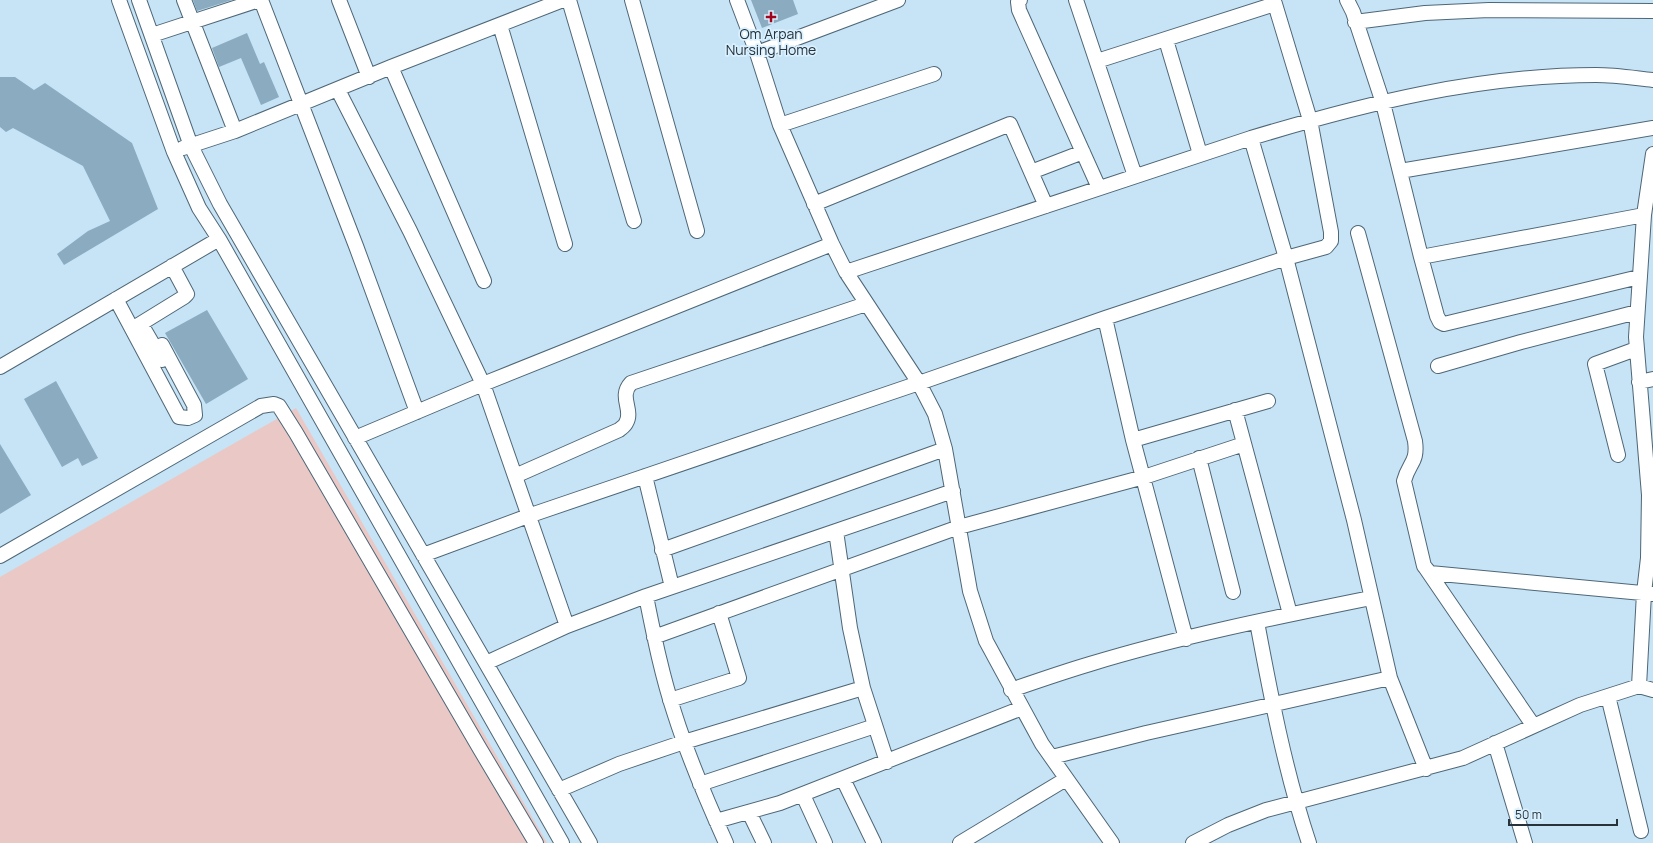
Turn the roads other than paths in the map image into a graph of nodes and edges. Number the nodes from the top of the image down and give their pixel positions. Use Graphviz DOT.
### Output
graph roads {
  1 [pos="119,0"];
  2 [pos="139,0"];
  3 [pos="184,0"];
  4 [pos="260,0"];
  5 [pos="338,0"];
  6 [pos="563,0"];
  7 [pos="569,0"];
  8 [pos="632,0"];
  9 [pos="737,0"];
  10 [pos="898,0"];
  11 [pos="1020,0"];
  12 [pos="1076,0"];
  13 [pos="1347,0"];
  14 [pos="1274,2"];
  15 [pos="1653,11"];
  16 [pos="192,22"];
  17 [pos="1355,22"];
  18 [pos="500,25"];
  19 [pos="152,35"];
  20 [pos="1166,40"];
  21 [pos="757,53"];
  22 [pos="1097,61"];
  23 [pos="391,67"];
  24 [pos="934,74"];
  25 [pos="369,78"];
  26 [pos="1653,80"];
  27 [pos="338,90"];
  28 [pos="1383,103"];
  29 [pos="301,105"];
  30 [pos="1310,120"];
  31 [pos="780,125"];
  32 [pos="1653,128"];
  33 [pos="235,131"];
  34 [pos="1251,138"];
  35 [pos="191,146"];
  36 [pos="174,152"];
  37 [pos="1083,152"];
  38 [pos="1200,154"];
  39 [pos="1653,154"];
  40 [pos="1400,171"];
  41 [pos="1031,172"];
  42 [pos="1135,176"];
  43 [pos="1651,183"];
  44 [pos="1099,188"];
  45 [pos="814,204"];
  46 [pos="1046,206"];
  47 [pos="1644,215"];
  48 [pos="634,221"];
  49 [pos="697,231"];
  50 [pos="1358,232"];
  51 [pos="219,238"];
  52 [pos="565,244"];
  53 [pos="832,244"];
  54 [pos="1286,258"];
  55 [pos="1421,258"];
  56 [pos="172,266"];
  57 [pos="846,272"];
  58 [pos="1639,277"];
  59 [pos="484,281"];
  60 [pos="116,299"];
  61 [pos="866,304"];
  62 [pos="1637,312"];
  63 [pos="1104,318"];
  64 [pos="137,327"];
  65 [pos="162,345"];
  66 [pos="1636,349"];
  67 [pos="1438,366"];
  68 [pos="0,367"];
  69 [pos="1653,379"];
  70 [pos="1638,382"];
  71 [pos="918,383"];
  72 [pos="483,384"];
  73 [pos="180,393"];
  74 [pos="1268,400"];
  75 [pos="1235,410"];
  76 [pos="417,412"];
  77 [pos="355,438"];
  78 [pos="1134,440"];
  79 [pos="1244,444"];
  80 [pos="945,449"];
  81 [pos="1618,454"];
  82 [pos="1199,458"];
  83 [pos="515,476"];
  84 [pos="645,476"];
  85 [pos="1144,477"];
  86 [pos="953,491"];
  87 [pos="528,516"];
  88 [pos="1650,518"];
  89 [pos="959,527"];
  90 [pos="836,531"];
  91 [pos="662,550"];
  92 [pos="423,554"];
  93 [pos="0,556"];
  94 [pos="1424,566"];
  95 [pos="842,570"];
  96 [pos="672,587"];
  97 [pos="1233,592"];
  98 [pos="1648,593"];
  99 [pos="646,596"];
  100 [pos="1371,598"];
  101 [pos="1648,610"];
  102 [pos="719,614"];
  103 [pos="1290,614"];
  104 [pos="1257,622"];
  105 [pos="567,626"];
  106 [pos="1647,632"];
  107 [pos="654,637"];
  108 [pos="1186,638"];
  109 [pos="486,663"];
  110 [pos="1390,678"];
  111 [pos="1639,686"];
  112 [pos="863,688"];
  113 [pos="1011,690"];
  114 [pos="1653,690"];
  115 [pos="1608,696"];
  116 [pos="670,700"];
  117 [pos="1272,704"];
  118 [pos="1022,708"];
  119 [pos="1533,725"];
  120 [pos="875,726"];
  121 [pos="684,742"];
  122 [pos="1495,743"];
  123 [pos="1052,758"];
  124 [pos="887,762"];
  125 [pos="1426,769"];
  126 [pos="1066,778"];
  127 [pos="843,779"];
  128 [pos="700,784"];
  129 [pos="559,790"];
  130 [pos="803,795"];
  131 [pos="1295,802"];
  132 [pos="749,812"];
  133 [pos="716,821"];
  134 [pos="1641,831"];
  135 [pos="536,843"];
  136 [pos="562,843"];
  137 [pos="590,843"];
  138 [pos="726,843"];
  139 [pos="764,843"];
  140 [pos="825,843"];
  141 [pos="874,843"];
  142 [pos="960,843"];
  143 [pos="1112,843"];
  144 [pos="1193,843"];
  145 [pos="1309,843"];
  146 [pos="1525,843"];
  1 -- 36 [label="street"];
  2 -- 19 [label="street"];
  3 -- 16 [label="street"];
  4 -- 16 [label="street"];
  4 -- 29 [label="street"];
  5 -- 25 [label="street"];
  6 -- 18 [label="street"];
  7 -- 48 [label="street"];
  8 -- 49 [label="street"];
  9 -- 21 [label="street"];
  10 -- 21 [label="street"];
  11 -- 37 [label="street"];
  12 -- 22 [label="street"];
  13 -- 17 [label="street"];
  14 -- 20 [label="street"];
  14 -- 30 [label="street"];
  15 -- 17 [label="street"];
  16 -- 19 [label="street"];
  16 -- 33 [label="street"];
  17 -- 28 [label="street"];
  18 -- 23 [label="street"];
  18 -- 52 [label="street"];
  19 -- 35 [label="street"];
  20 -- 22 [label="street"];
  20 -- 38 [label="street"];
  21 -- 31 [label="street"];
  22 -- 42 [label="street"];
  23 -- 25 [label="street"];
  23 -- 59 [label="street"];
  24 -- 31 [label="street"];
  25 -- 27 [label="street"];
  26 -- 28 [label="street"];
  27 -- 29 [label="street"];
  27 -- 72 [label="street"];
  28 -- 30 [label="street"];
  28 -- 40 [label="street"];
  29 -- 33 [label="street"];
  29 -- 76 [label="street"];
  30 -- 34 [label="street"];
  30 -- 54 [label="street"];
  31 -- 45 [label="street"];
  32 -- 40 [label="street"];
  33 -- 35 [label="street"];
  34 -- 38 [label="street"];
  34 -- 54 [label="street"];
  35 -- 36 [label="street"];
  35 -- 77 [label="street"];
  36 -- 51 [label="street"];
  37 -- 41 [label="street"];
  37 -- 44 [label="street"];
  38 -- 42 [label="street"];
  39 -- 43 [label="street"];
  40 -- 55 [label="street"];
  41 -- 45 [label="street"];
  41 -- 46 [label="street"];
  42 -- 44 [label="street"];
  43 -- 47 [label="street"];
  44 -- 46 [label="street"];
  45 -- 53 [label="street"];
  46 -- 57 [label="street"];
  47 -- 55 [label="street"];
  47 -- 58 [label="street"];
  50 -- 94 [label="street"];
  51 -- 56 [label="street"];
  51 -- 136 [label="street"];
  53 -- 57 [label="street"];
  53 -- 72 [label="street"];
  54 -- 63 [label="street"];
  54 -- 100 [label="street"];
  55 -- 58 [label="street"];
  56 -- 60 [label="street"];
  56 -- 64 [label="street"];
  57 -- 61 [label="street"];
  58 -- 62 [label="street"];
  60 -- 64 [label="street"];
  60 -- 68 [label="street"];
  61 -- 71 [label="street"];
  61 -- 83 [label="street"];
  62 -- 66 [label="street"];
  62 -- 67 [label="street"];
  63 -- 71 [label="street"];
  63 -- 78 [label="street"];
  64 -- 65 [label="street"];
  64 -- 73 [label="street"];
  66 -- 70 [label="street"];
  66 -- 81 [label="street"];
  69 -- 70 [label="street"];
  70 -- 88 [label="street"];
  71 -- 80 [label="street"];
  71 -- 84 [label="street"];
  72 -- 76 [label="street"];
  72 -- 83 [label="street"];
  74 -- 75 [label="street"];
  75 -- 78 [label="street"];
  75 -- 79 [label="street"];
  76 -- 77 [label="street"];
  77 -- 92 [label="street"];
  78 -- 85 [label="street"];
  79 -- 82 [label="street"];
  79 -- 103 [label="street"];
  80 -- 86 [label="street"];
  80 -- 91 [label="street"];
  82 -- 85 [label="street"];
  82 -- 97 [label="street"];
  83 -- 87 [label="street"];
  84 -- 87 [label="street"];
  84 -- 91 [label="street"];
  85 -- 89 [label="street"];
  85 -- 108 [label="street"];
  86 -- 89 [label="street"];
  86 -- 90 [label="street"];
  87 -- 92 [label="street"];
  87 -- 105 [label="street"];
  88 -- 98 [label="street"];
  89 -- 95 [label="street"];
  89 -- 113 [label="street"];
  90 -- 95 [label="street"];
  90 -- 96 [label="street"];
  91 -- 96 [label="street"];
  92 -- 109 [label="street"];
  93 -- 135 [label="street"];
  94 -- 98 [label="street"];
  94 -- 119 [label="street"];
  95 -- 102 [label="street"];
  95 -- 112 [label="street"];
  96 -- 99 [label="street"];
  98 -- 101 [label="street"];
  99 -- 105 [label="street"];
  99 -- 107 [label="street"];
  100 -- 103 [label="street"];
  100 -- 110 [label="street"];
  101 -- 106 [label="street"];
  102 -- 107 [label="street"];
  102 -- 116 [label="street"];
  103 -- 104 [label="street"];
  104 -- 108 [label="street"];
  104 -- 117 [label="street"];
  105 -- 109 [label="street"];
  106 -- 111 [label="street"];
  107 -- 116 [label="street"];
  108 -- 113 [label="street"];
  109 -- 129 [label="street"];
  110 -- 117 [label="street"];
  110 -- 125 [label="street"];
  111 -- 114 [label="street"];
  111 -- 115 [label="street"];
  112 -- 120 [label="street"];
  112 -- 121 [label="street"];
  113 -- 118 [label="street"];
  115 -- 119 [label="street"];
  115 -- 134 [label="street"];
  116 -- 121 [label="street"];
  117 -- 123 [label="street"];
  117 -- 131 [label="street"];
  118 -- 123 [label="street"];
  118 -- 124 [label="street"];
  119 -- 122 [label="street"];
  120 -- 124 [label="street"];
  120 -- 128 [label="street"];
  121 -- 128 [label="street"];
  121 -- 129 [label="street"];
  122 -- 125 [label="street"];
  122 -- 146 [label="street"];
  123 -- 126 [label="street"];
  124 -- 127 [label="street"];
  125 -- 131 [label="street"];
  126 -- 142 [label="street"];
  126 -- 143 [label="street"];
  127 -- 130 [label="street"];
  127 -- 141 [label="street"];
  128 -- 133 [label="street"];
  129 -- 137 [label="street"];
  130 -- 132 [label="street"];
  130 -- 140 [label="street"];
  131 -- 144 [label="street"];
  131 -- 145 [label="street"];
  132 -- 133 [label="street"];
  132 -- 139 [label="street"];
  133 -- 138 [label="street"];
}
